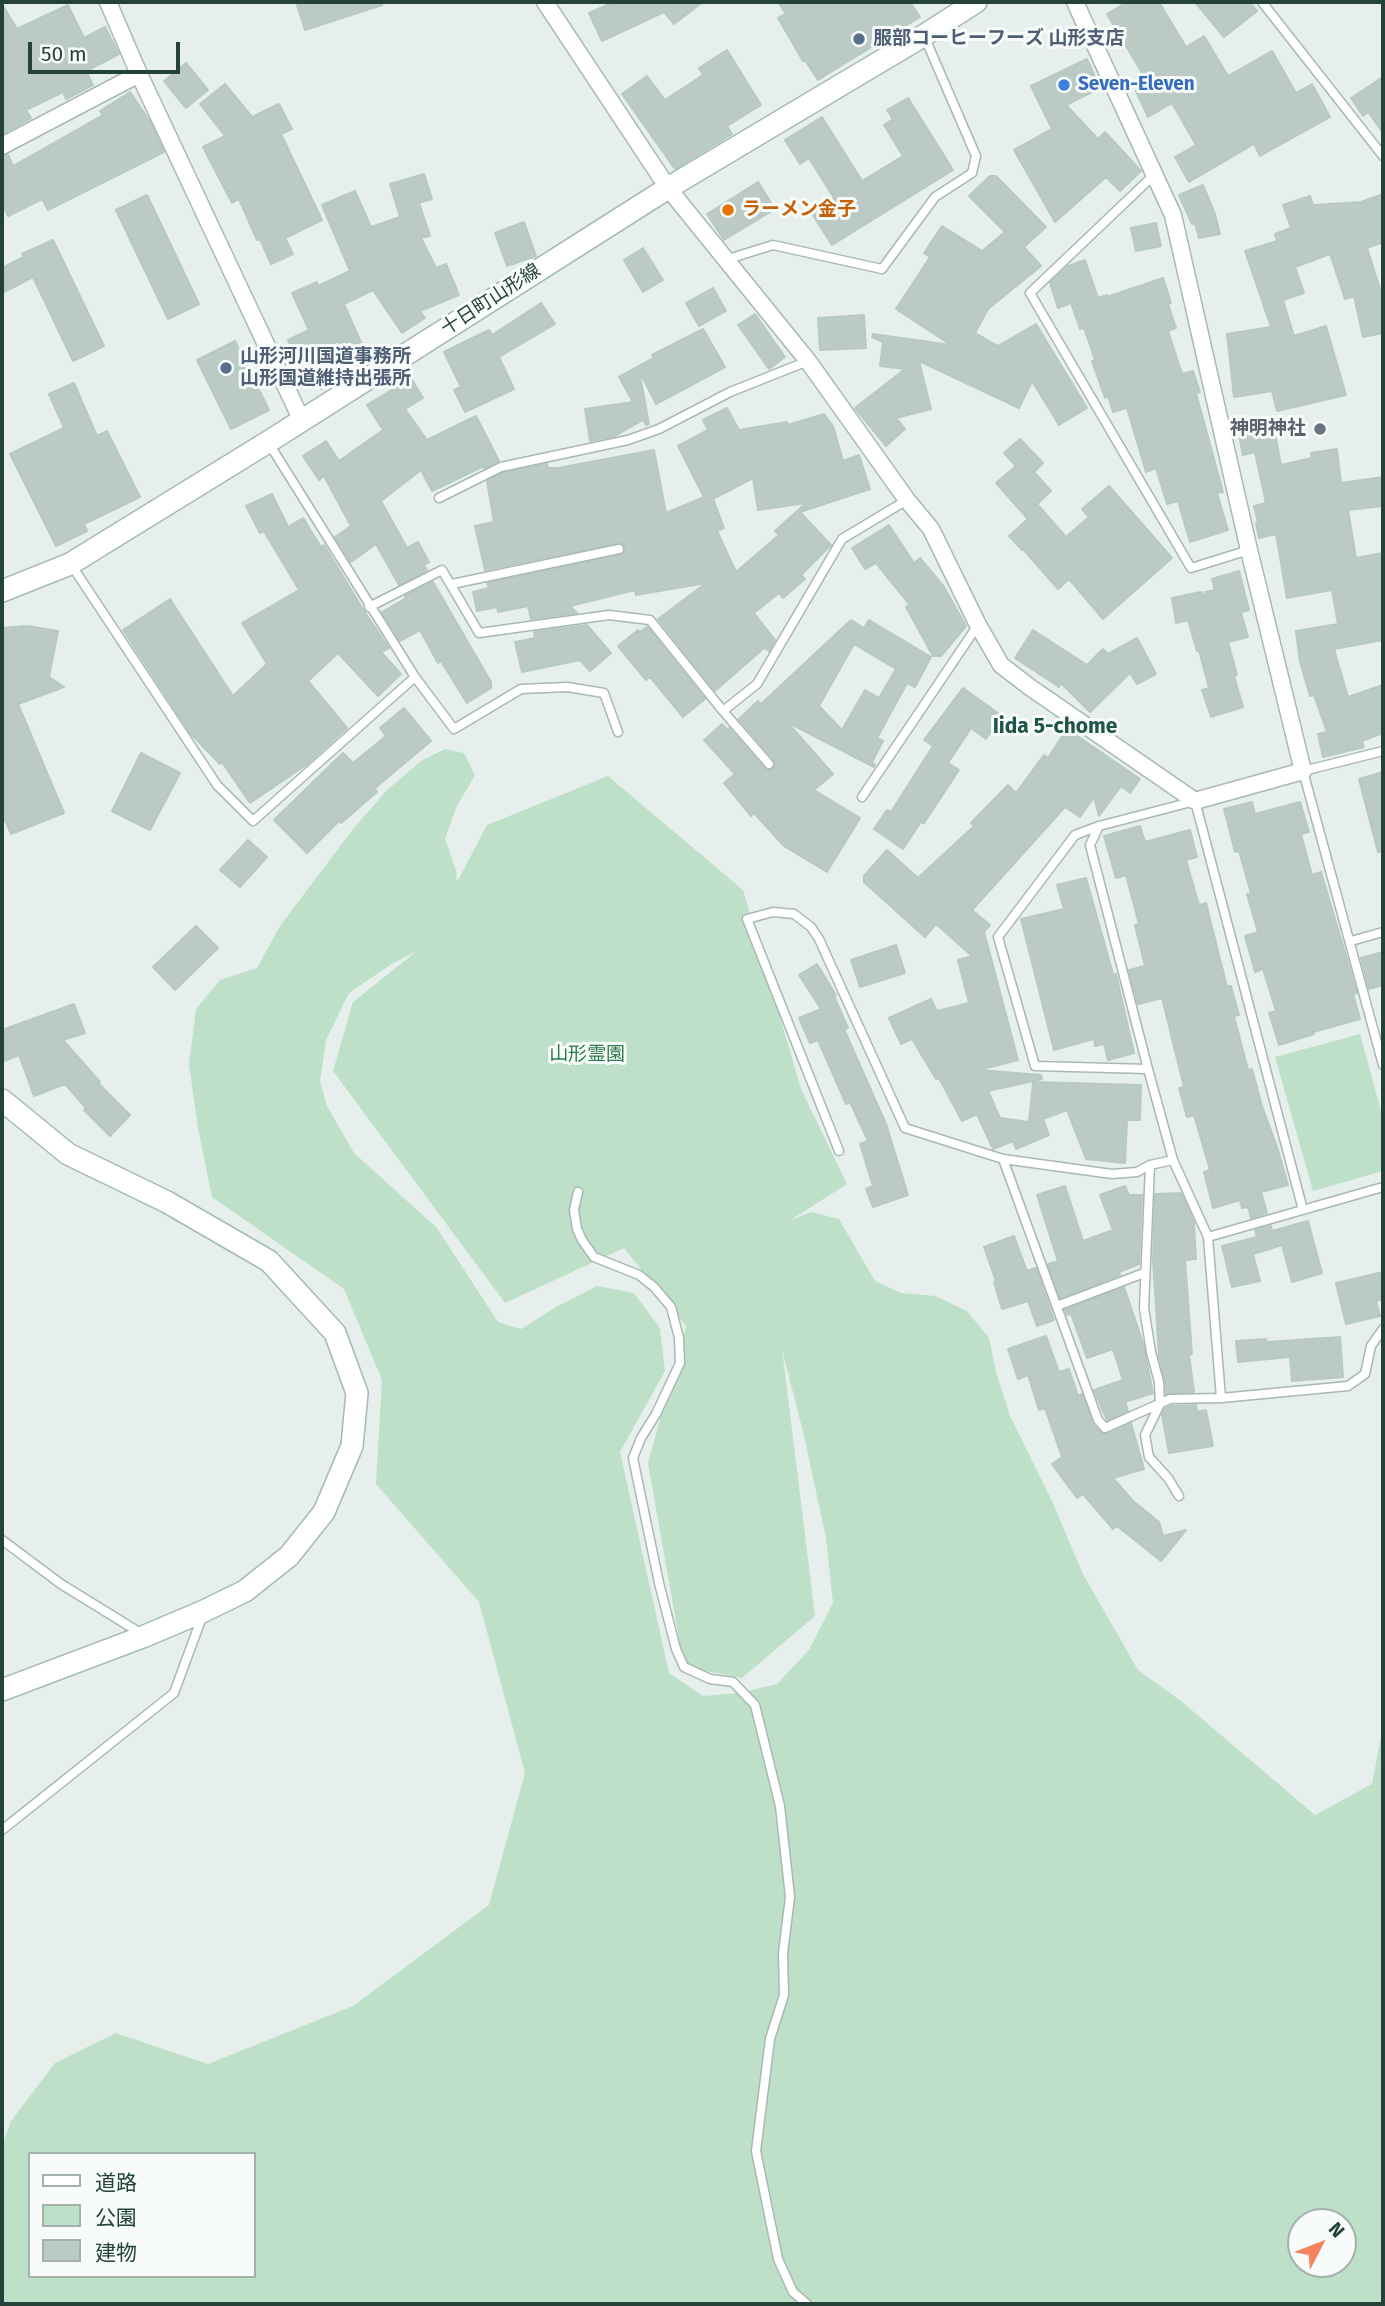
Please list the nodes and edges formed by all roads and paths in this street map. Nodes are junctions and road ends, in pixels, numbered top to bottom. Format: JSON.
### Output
{"nodes":[{"id":1,"x":108,"y":2,"type":"edge"},
{"id":2,"x":545,"y":2,"type":"edge"},
{"id":3,"x":976,"y":2,"type":"edge"},
{"id":4,"x":1075,"y":2,"type":"edge"},
{"id":5,"x":1262,"y":2,"type":"edge"},
{"id":6,"x":923,"y":36,"type":"junction"},
{"id":7,"x":139,"y":75,"type":"junction"},
{"id":8,"x":2,"y":146,"type":"edge"},
{"id":9,"x":1383,"y":156,"type":"edge"},
{"id":10,"x":1155,"y":174,"type":"junction"},
{"id":11,"x":668,"y":188,"type":"junction"},
{"id":12,"x":728,"y":259,"type":"junction"},
{"id":13,"x":808,"y":361,"type":"junction"},
{"id":14,"x":302,"y":421,"type":"junction"},
{"id":15,"x":268,"y":442,"type":"junction"},
{"id":16,"x":439,"y":498,"type":"dead end"},
{"id":17,"x":907,"y":500,"type":"junction"},
{"id":18,"x":620,"y":549,"type":"dead end"},
{"id":19,"x":1249,"y":550,"type":"junction"},
{"id":20,"x":70,"y":564,"type":"junction"},
{"id":21,"x":452,"y":584,"type":"junction"},
{"id":22,"x":2,"y":592,"type":"edge"},
{"id":23,"x":369,"y":607,"type":"junction"},
{"id":24,"x":978,"y":625,"type":"junction"},
{"id":25,"x":415,"y":677,"type":"junction"},
{"id":26,"x":723,"y":711,"type":"junction"},
{"id":27,"x":618,"y":732,"type":"dead end"},
{"id":28,"x":1383,"y":751,"type":"edge"},
{"id":29,"x":769,"y":764,"type":"dead end"},
{"id":30,"x":1303,"y":771,"type":"junction"},
{"id":31,"x":862,"y":797,"type":"dead end"},
{"id":32,"x":1195,"y":801,"type":"junction"},
{"id":33,"x":1098,"y":826,"type":"junction"},
{"id":34,"x":1383,"y":932,"type":"edge"},
{"id":35,"x":1351,"y":941,"type":"junction"},
{"id":36,"x":1383,"y":1065,"type":"edge"},
{"id":37,"x":1148,"y":1069,"type":"junction"},
{"id":38,"x":2,"y":1100,"type":"edge"},
{"id":39,"x":839,"y":1152,"type":"dead end"},
{"id":40,"x":1003,"y":1159,"type":"junction"},
{"id":41,"x":1173,"y":1160,"type":"junction"},
{"id":42,"x":1150,"y":1165,"type":"junction"},
{"id":43,"x":1383,"y":1187,"type":"edge"},
{"id":44,"x":578,"y":1192,"type":"dead end"},
{"id":45,"x":1303,"y":1210,"type":"junction"},
{"id":46,"x":1208,"y":1237,"type":"junction"},
{"id":47,"x":1144,"y":1273,"type":"junction"},
{"id":48,"x":1057,"y":1307,"type":"junction"},
{"id":49,"x":1383,"y":1329,"type":"edge"},
{"id":50,"x":1221,"y":1398,"type":"junction"},
{"id":51,"x":1160,"y":1404,"type":"junction"},
{"id":52,"x":1179,"y":1496,"type":"dead end"},
{"id":53,"x":2,"y":1540,"type":"edge"},
{"id":54,"x":204,"y":1611,"type":"junction"},
{"id":55,"x":145,"y":1636,"type":"junction"},
{"id":56,"x":2,"y":1690,"type":"edge"},
{"id":57,"x":2,"y":1830,"type":"edge"},
{"id":58,"x":807,"y":2304,"type":"edge"}],
"edges":[{"from":1,"to":7,"type":"street"},
{"from":2,"to":11,"type":"street"},
{"from":3,"to":6,"type":"main road","name":"十日町山形線"},
{"from":4,"to":10,"type":"street"},
{"from":5,"to":9,"type":"lane"},
{"from":6,"to":11,"type":"main road","name":"十日町山形線"},
{"from":6,"to":12,"type":"lane"},
{"from":7,"to":8,"type":"street"},
{"from":7,"to":14,"type":"street"},
{"from":10,"to":19,"type":"street"},
{"from":10,"to":19,"type":"lane"},
{"from":11,"to":12,"type":"street"},
{"from":11,"to":14,"type":"main road","name":"十日町山形線"},
{"from":12,"to":13,"type":"street"},
{"from":13,"to":16,"type":"lane"},
{"from":13,"to":17,"type":"street"},
{"from":14,"to":15,"type":"main road","name":"十日町山形線"},
{"from":15,"to":20,"type":"main road","name":"十日町山形線"},
{"from":15,"to":23,"type":"lane"},
{"from":17,"to":24,"type":"street"},
{"from":17,"to":26,"type":"lane"},
{"from":18,"to":21,"type":"lane"},
{"from":19,"to":30,"type":"street"},
{"from":20,"to":22,"type":"main road","name":"十日町山形線"},
{"from":20,"to":25,"type":"lane"},
{"from":21,"to":23,"type":"lane"},
{"from":21,"to":26,"type":"lane"},
{"from":23,"to":25,"type":"lane"},
{"from":24,"to":31,"type":"lane"},
{"from":24,"to":32,"type":"street"},
{"from":25,"to":27,"type":"lane"},
{"from":26,"to":29,"type":"lane"},
{"from":28,"to":30,"type":"lane"},
{"from":30,"to":32,"type":"street"},
{"from":30,"to":35,"type":"lane"},
{"from":32,"to":33,"type":"lane"},
{"from":32,"to":45,"type":"lane"},
{"from":33,"to":37,"type":"lane"},
{"from":33,"to":37,"type":"lane"},
{"from":34,"to":35,"type":"lane"},
{"from":35,"to":36,"type":"lane"},
{"from":37,"to":41,"type":"lane"},
{"from":38,"to":54,"type":"main road"},
{"from":39,"to":40,"type":"lane"},
{"from":40,"to":42,"type":"lane"},
{"from":40,"to":48,"type":"lane"},
{"from":41,"to":42,"type":"lane"},
{"from":41,"to":46,"type":"lane"},
{"from":42,"to":47,"type":"lane"},
{"from":43,"to":45,"type":"lane"},
{"from":44,"to":58,"type":"lane"},
{"from":45,"to":46,"type":"lane"},
{"from":46,"to":50,"type":"lane"},
{"from":47,"to":48,"type":"lane"},
{"from":47,"to":51,"type":"lane"},
{"from":48,"to":51,"type":"lane"},
{"from":49,"to":50,"type":"lane"},
{"from":50,"to":51,"type":"lane"},
{"from":51,"to":52,"type":"lane"},
{"from":53,"to":55,"type":"lane"},
{"from":54,"to":55,"type":"main road"},
{"from":54,"to":57,"type":"lane"},
{"from":55,"to":56,"type":"main road"}]}
